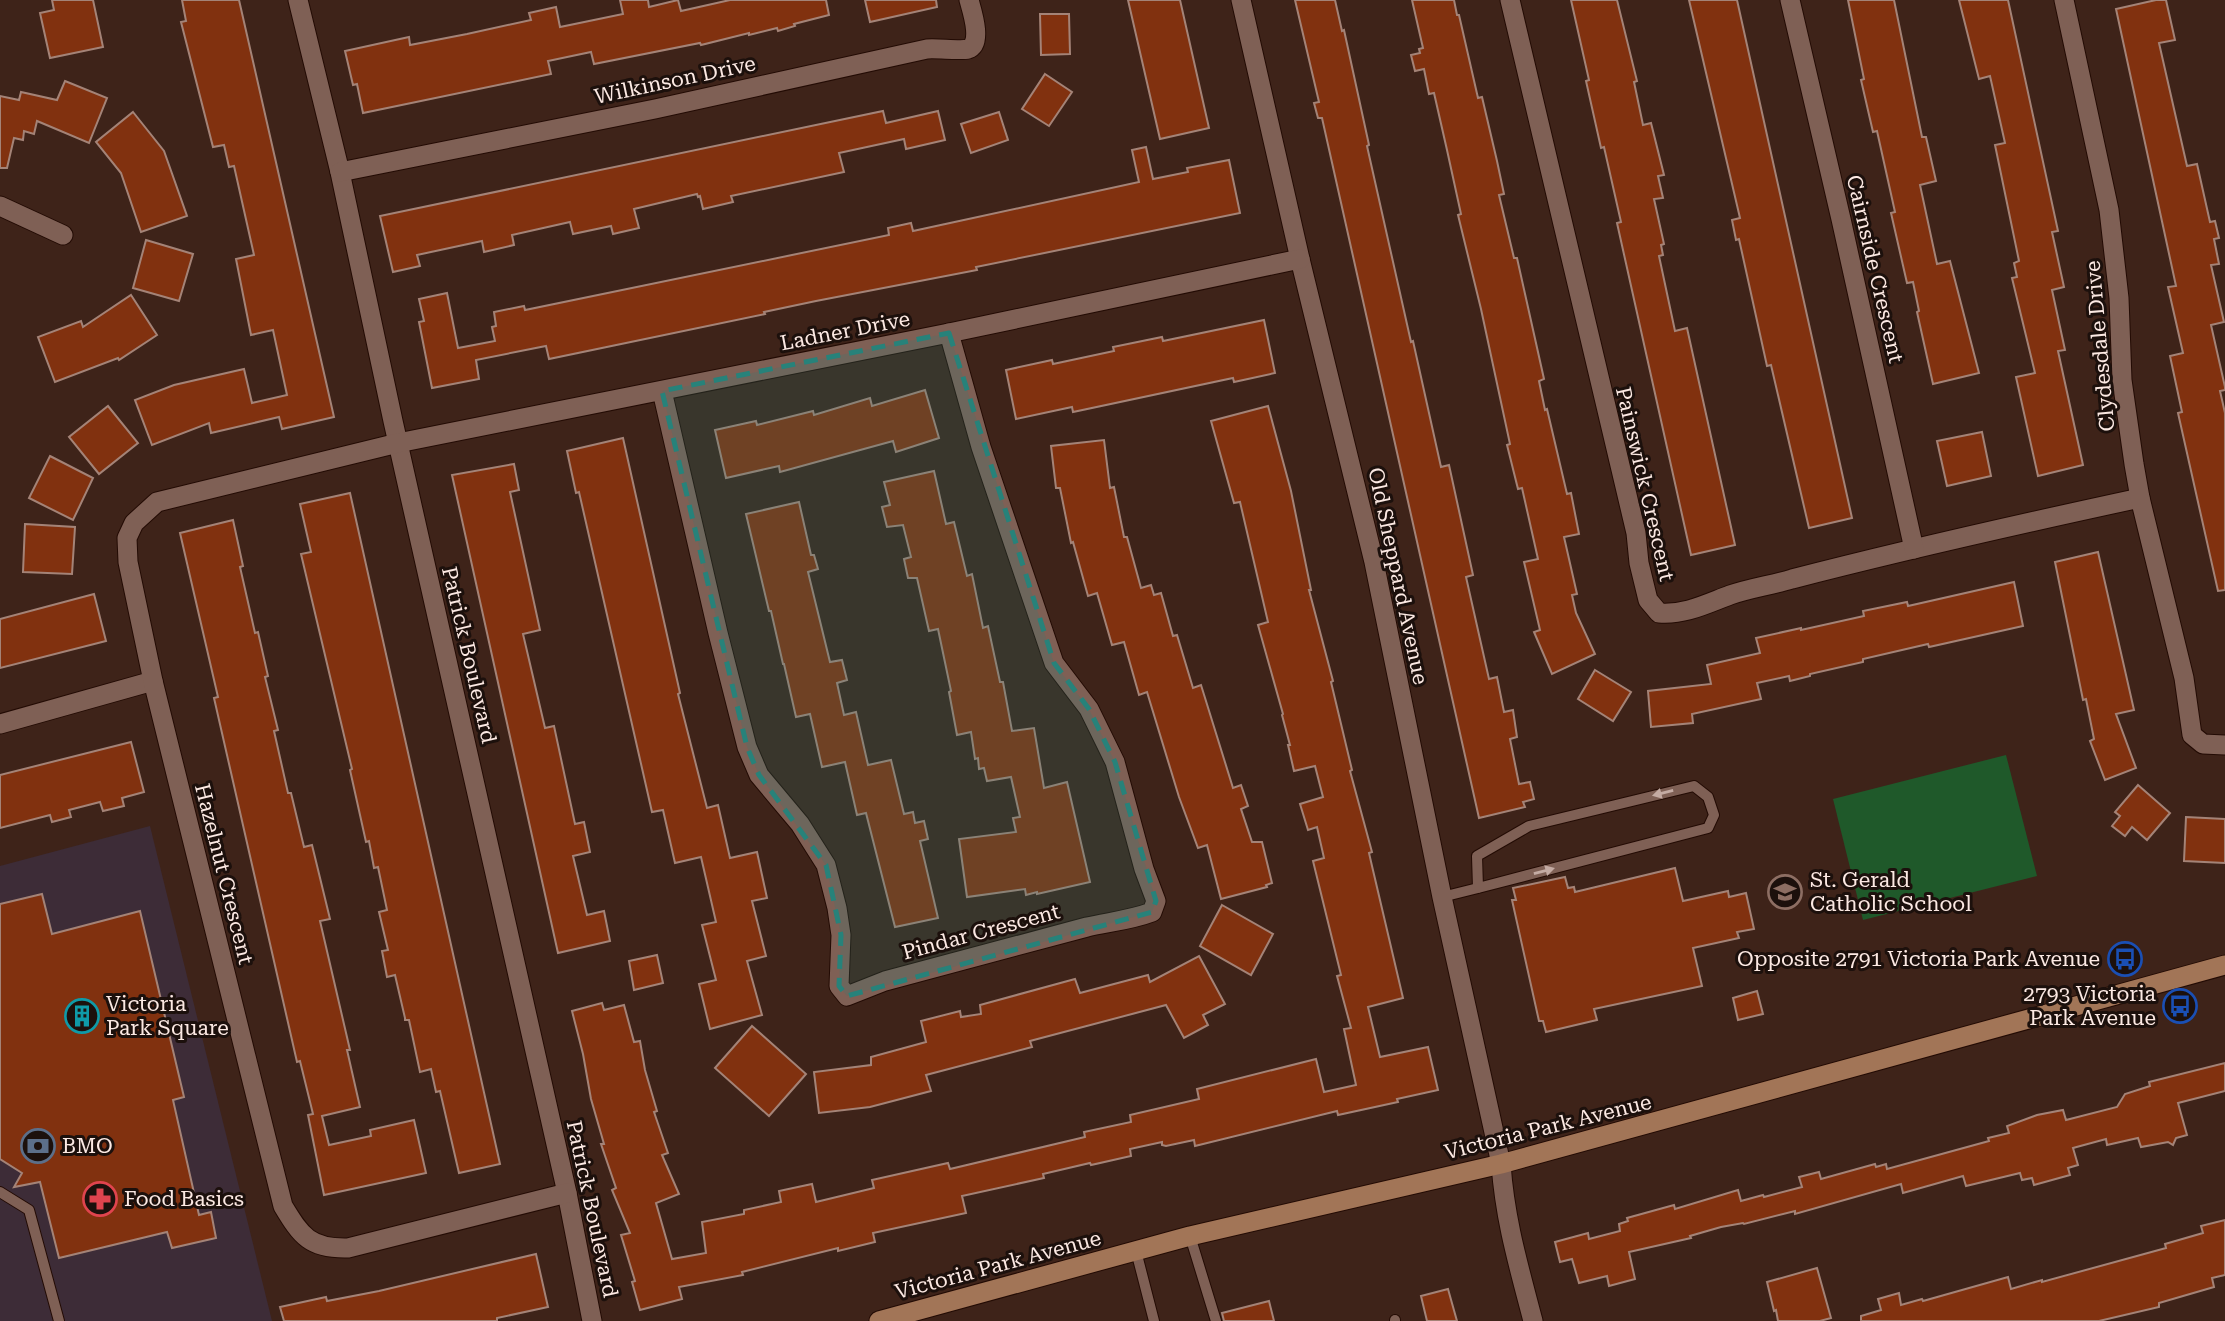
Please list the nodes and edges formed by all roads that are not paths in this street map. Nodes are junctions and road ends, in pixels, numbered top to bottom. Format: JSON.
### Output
{"nodes":[{"id":1,"x":299,"y":0,"type":"edge"},
{"id":2,"x":969,"y":0,"type":"edge"},
{"id":3,"x":1241,"y":0,"type":"edge"},
{"id":4,"x":1510,"y":0,"type":"edge"},
{"id":5,"x":1790,"y":0,"type":"edge"},
{"id":6,"x":2063,"y":0,"type":"edge"},
{"id":7,"x":340,"y":172,"type":"junction"},
{"id":8,"x":0,"y":206,"type":"edge"},
{"id":9,"x":63,"y":235,"type":"dead end"},
{"id":10,"x":1300,"y":259,"type":"junction"},
{"id":11,"x":949,"y":333,"type":"junction"},
{"id":12,"x":662,"y":391,"type":"junction"},
{"id":13,"x":398,"y":443,"type":"junction"},
{"id":14,"x":2140,"y":498,"type":"junction"},
{"id":15,"x":1914,"y":549,"type":"junction"},
{"id":16,"x":153,"y":681,"type":"junction"},
{"id":17,"x":0,"y":724,"type":"edge"},
{"id":18,"x":2225,"y":745,"type":"edge"},
{"id":19,"x":1478,"y":888,"type":"junction"},
{"id":20,"x":1442,"y":897,"type":"junction"},
{"id":21,"x":2225,"y":965,"type":"edge"},
{"id":22,"x":1501,"y":1164,"type":"junction"},
{"id":23,"x":0,"y":1192,"type":"edge"},
{"id":24,"x":567,"y":1193,"type":"junction"},
{"id":25,"x":1190,"y":1236,"type":"junction"},
{"id":26,"x":1136,"y":1251,"type":"junction"},
{"id":27,"x":59,"y":1321,"type":"edge"},
{"id":28,"x":592,"y":1321,"type":"edge"},
{"id":29,"x":879,"y":1321,"type":"edge"},
{"id":30,"x":1154,"y":1321,"type":"edge"},
{"id":31,"x":1216,"y":1321,"type":"edge"},
{"id":32,"x":1533,"y":1321,"type":"edge"}],
"edges":[{"from":1,"to":7,"type":"street","name":"Patrick Boulevard"},
{"from":2,"to":7,"type":"street","name":"Wilkinson Drive"},
{"from":3,"to":10,"type":"street","name":"Old Sheppard Avenue"},
{"from":4,"to":15,"type":"street","name":"Painswick Crescent"},
{"from":5,"to":15,"type":"street","name":"Cairnside Crescent"},
{"from":6,"to":14,"type":"street","name":"Clydesdale Drive"},
{"from":7,"to":13,"type":"street","name":"Patrick Boulevard"},
{"from":8,"to":9,"type":"street"},
{"from":10,"to":11,"type":"street","name":"Ladner Drive"},
{"from":10,"to":20,"type":"street","name":"Old Sheppard Avenue"},
{"from":11,"to":12,"type":"street","name":"Ladner Drive"},
{"from":11,"to":12,"type":"street","name":"Pindar Crescent"},
{"from":12,"to":13,"type":"street","name":"Ladner Drive"},
{"from":13,"to":16,"type":"street","name":"Hazelnut Crescent"},
{"from":13,"to":24,"type":"street","name":"Patrick Boulevard"},
{"from":14,"to":15,"type":"street","name":"Painswick Crescent"},
{"from":14,"to":18,"type":"street","name":"Clydesdale Drive"},
{"from":16,"to":17,"type":"street"},
{"from":16,"to":24,"type":"street","name":"Hazelnut Crescent"},
{"from":19,"to":19,"type":"lane","one_way":true},
{"from":19,"to":20,"type":"lane"},
{"from":20,"to":22,"type":"street","name":"Old Sheppard Avenue"},
{"from":21,"to":22,"type":"main road","name":"Victoria Park Avenue"},
{"from":22,"to":25,"type":"main road","name":"Victoria Park Avenue"},
{"from":22,"to":32,"type":"street","name":"Old Sheppard Avenue"},
{"from":23,"to":27,"type":"lane"},
{"from":24,"to":28,"type":"street","name":"Patrick Boulevard"},
{"from":25,"to":26,"type":"main road","name":"Victoria Park Avenue"},
{"from":25,"to":31,"type":"lane"},
{"from":26,"to":29,"type":"main road","name":"Victoria Park Avenue"},
{"from":26,"to":30,"type":"lane"}]}
